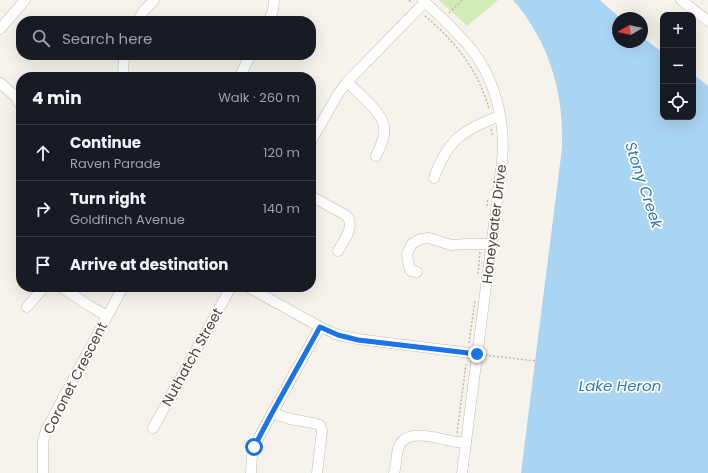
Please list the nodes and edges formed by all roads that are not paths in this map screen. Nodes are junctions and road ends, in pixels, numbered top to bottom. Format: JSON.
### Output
{"nodes":[{"id":1,"x":25,"y":0,"type":"edge"},
{"id":2,"x":154,"y":0,"type":"edge"},
{"id":3,"x":274,"y":0,"type":"edge"},
{"id":4,"x":682,"y":0,"type":"edge"},
{"id":5,"x":424,"y":1,"type":"edge"},
{"id":6,"x":140,"y":16,"type":"edge"},
{"id":7,"x":271,"y":16,"type":"edge"},
{"id":8,"x":708,"y":21,"type":"edge"},
{"id":9,"x":0,"y":29,"type":"edge"},
{"id":10,"x":124,"y":60,"type":"edge"},
{"id":11,"x":248,"y":60,"type":"edge"},
{"id":12,"x":123,"y":72,"type":"edge"},
{"id":13,"x":242,"y":72,"type":"edge"},
{"id":14,"x":347,"y":82,"type":"junction"},
{"id":15,"x":0,"y":83,"type":"edge"},
{"id":16,"x":16,"y":98,"type":"edge"},
{"id":17,"x":500,"y":116,"type":"junction"},
{"id":18,"x":316,"y":132,"type":"edge"},
{"id":19,"x":376,"y":156,"type":"dead end"},
{"id":20,"x":434,"y":178,"type":"dead end"},
{"id":21,"x":316,"y":199,"type":"edge"},
{"id":22,"x":491,"y":244,"type":"junction"},
{"id":23,"x":338,"y":251,"type":"dead end"},
{"id":24,"x":417,"y":272,"type":"dead end"},
{"id":25,"x":40,"y":292,"type":"edge"},
{"id":26,"x":68,"y":292,"type":"edge"},
{"id":27,"x":121,"y":292,"type":"edge"},
{"id":28,"x":228,"y":292,"type":"edge"},
{"id":29,"x":257,"y":292,"type":"edge"},
{"id":30,"x":27,"y":307,"type":"dead end"},
{"id":31,"x":107,"y":316,"type":"junction"},
{"id":32,"x":320,"y":327,"type":"junction"},
{"id":33,"x":477,"y":354,"type":"junction"},
{"id":34,"x":272,"y":413,"type":"junction"},
{"id":35,"x":153,"y":428,"type":"dead end"},
{"id":36,"x":466,"y":443,"type":"junction"},
{"id":37,"x":43,"y":473,"type":"edge"},
{"id":38,"x":251,"y":473,"type":"edge"},
{"id":39,"x":317,"y":473,"type":"edge"},
{"id":40,"x":394,"y":473,"type":"edge"},
{"id":41,"x":462,"y":473,"type":"edge"}],
"edges":[{"from":1,"to":9,"type":"street"},
{"from":2,"to":6,"type":"street"},
{"from":3,"to":7,"type":"street"},
{"from":4,"to":8,"type":"street"},
{"from":5,"to":14,"type":"street"},
{"from":5,"to":17,"type":"street","name":"Honeyeater Drive"},
{"from":10,"to":12,"type":"street"},
{"from":11,"to":13,"type":"street"},
{"from":14,"to":18,"type":"street"},
{"from":14,"to":19,"type":"street"},
{"from":15,"to":16,"type":"street"},
{"from":17,"to":20,"type":"street"},
{"from":17,"to":22,"type":"street","name":"Honeyeater Drive"},
{"from":21,"to":23,"type":"street"},
{"from":22,"to":24,"type":"street"},
{"from":22,"to":33,"type":"street","name":"Honeyeater Drive"},
{"from":25,"to":30,"type":"street"},
{"from":26,"to":31,"type":"street"},
{"from":27,"to":31,"type":"street","name":"Coronet Crescent"},
{"from":28,"to":35,"type":"street","name":"Nuthatch Street"},
{"from":29,"to":32,"type":"street"},
{"from":31,"to":37,"type":"street","name":"Coronet Crescent"},
{"from":32,"to":33,"type":"street"},
{"from":32,"to":34,"type":"street"},
{"from":33,"to":36,"type":"street","name":"Honeyeater Drive"},
{"from":34,"to":38,"type":"street"},
{"from":34,"to":39,"type":"street"},
{"from":36,"to":40,"type":"street"},
{"from":36,"to":41,"type":"street","name":"Honeyeater Drive"}]}
